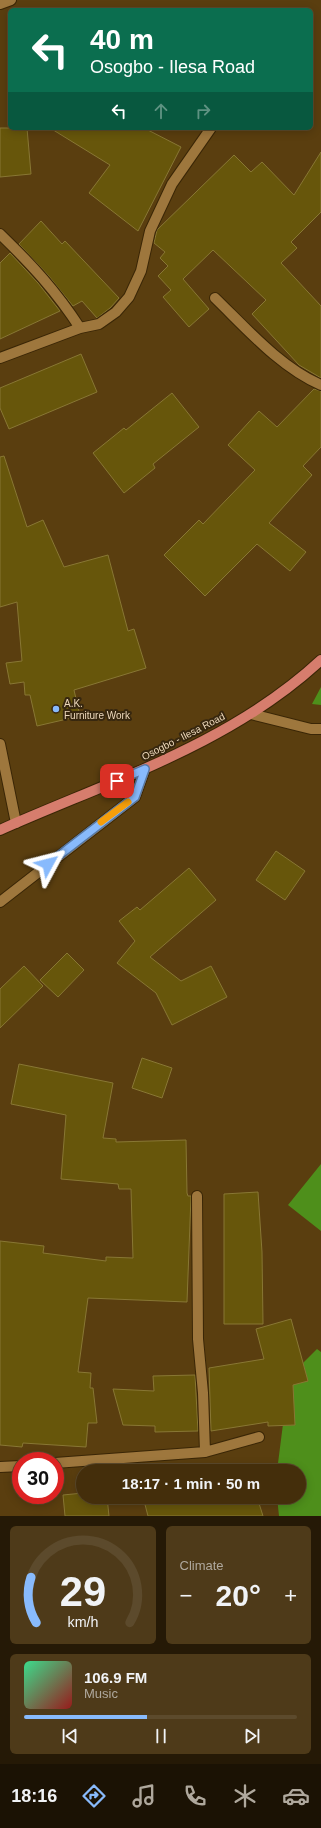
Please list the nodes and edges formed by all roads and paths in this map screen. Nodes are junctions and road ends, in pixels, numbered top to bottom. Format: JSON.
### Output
{"nodes":[{"id":1,"x":11,"y":0,"type":"edge"},
{"id":2,"x":0,"y":4,"type":"edge"},
{"id":3,"x":210,"y":130,"type":"edge"},
{"id":4,"x":0,"y":234,"type":"edge"},
{"id":5,"x":215,"y":298,"type":"dead end"},
{"id":6,"x":80,"y":328,"type":"junction"},
{"id":7,"x":0,"y":358,"type":"edge"},
{"id":8,"x":321,"y":384,"type":"edge"},
{"id":9,"x":321,"y":660,"type":"edge"},
{"id":10,"x":251,"y":714,"type":"junction"},
{"id":11,"x":321,"y":729,"type":"edge"},
{"id":12,"x":0,"y":744,"type":"edge"},
{"id":13,"x":145,"y":769,"type":"junction"},
{"id":14,"x":16,"y":823,"type":"junction"},
{"id":15,"x":0,"y":830,"type":"edge"},
{"id":16,"x":0,"y":902,"type":"edge"},
{"id":17,"x":197,"y":1196,"type":"dead end"},
{"id":18,"x":259,"y":1437,"type":"dead end"},
{"id":19,"x":205,"y":1452,"type":"junction"},
{"id":20,"x":64,"y":1462,"type":"edge"},
{"id":21,"x":12,"y":1466,"type":"edge"},
{"id":22,"x":0,"y":1467,"type":"edge"}],
"edges":[{"from":1,"to":2,"type":"street"},
{"from":3,"to":6,"type":"street"},
{"from":4,"to":6,"type":"street"},
{"from":5,"to":8,"type":"street"},
{"from":6,"to":7,"type":"street"},
{"from":9,"to":10,"type":"main road","name":"Osogbo - Ilesa Road"},
{"from":10,"to":11,"type":"street"},
{"from":10,"to":13,"type":"main road","name":"Osogbo - Ilesa Road"},
{"from":12,"to":14,"type":"street"},
{"from":13,"to":14,"type":"main road","name":"Osogbo - Ilesa Road"},
{"from":13,"to":16,"type":"street"},
{"from":14,"to":15,"type":"main road","name":"Osogbo - Ilesa Road"},
{"from":17,"to":19,"type":"street"},
{"from":18,"to":19,"type":"street"},
{"from":19,"to":20,"type":"street"},
{"from":21,"to":22,"type":"street"}]}
